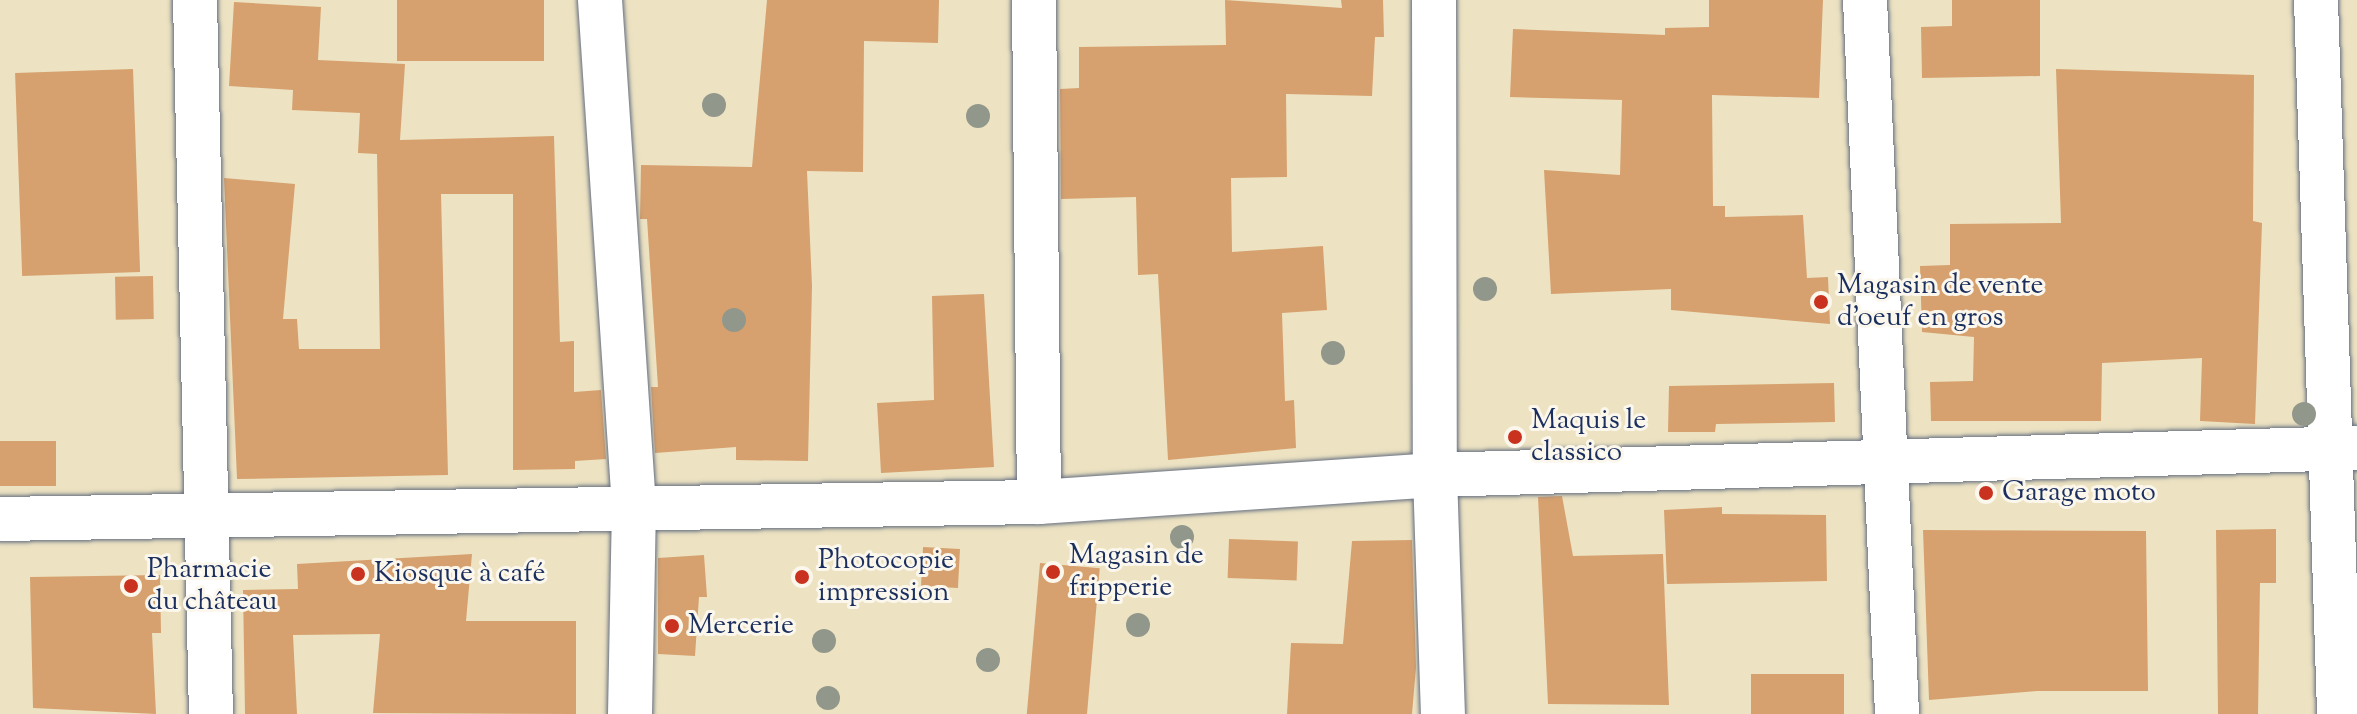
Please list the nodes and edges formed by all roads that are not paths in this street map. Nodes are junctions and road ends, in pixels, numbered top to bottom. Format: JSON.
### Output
{"nodes":[{"id":1,"x":195,"y":0,"type":"edge"},
{"id":2,"x":600,"y":0,"type":"edge"},
{"id":3,"x":1034,"y":0,"type":"edge"},
{"id":4,"x":1434,"y":0,"type":"edge"},
{"id":5,"x":1865,"y":0,"type":"edge"},
{"id":6,"x":2316,"y":0,"type":"edge"},
{"id":7,"x":2344,"y":448,"type":"edge"},
{"id":8,"x":1888,"y":462,"type":"junction"},
{"id":9,"x":1435,"y":475,"type":"junction"},
{"id":10,"x":1039,"y":502,"type":"junction"},
{"id":11,"x":634,"y":506,"type":"junction"},
{"id":12,"x":207,"y":513,"type":"junction"},
{"id":13,"x":0,"y":519,"type":"edge"},
{"id":14,"x":211,"y":714,"type":"edge"},
{"id":15,"x":630,"y":714,"type":"edge"},
{"id":16,"x":1443,"y":714,"type":"edge"},
{"id":17,"x":1897,"y":714,"type":"edge"},
{"id":18,"x":2339,"y":714,"type":"edge"}],
"edges":[{"from":1,"to":12,"type":"street"},
{"from":2,"to":11,"type":"street"},
{"from":3,"to":10,"type":"street"},
{"from":4,"to":9,"type":"street"},
{"from":5,"to":8,"type":"street"},
{"from":6,"to":7,"type":"street"},
{"from":7,"to":8,"type":"street"},
{"from":7,"to":18,"type":"street"},
{"from":8,"to":9,"type":"street"},
{"from":8,"to":17,"type":"street"},
{"from":9,"to":10,"type":"street"},
{"from":9,"to":16,"type":"street"},
{"from":10,"to":11,"type":"street"},
{"from":11,"to":12,"type":"street"},
{"from":11,"to":15,"type":"street"},
{"from":12,"to":13,"type":"street"},
{"from":12,"to":14,"type":"street"}]}
